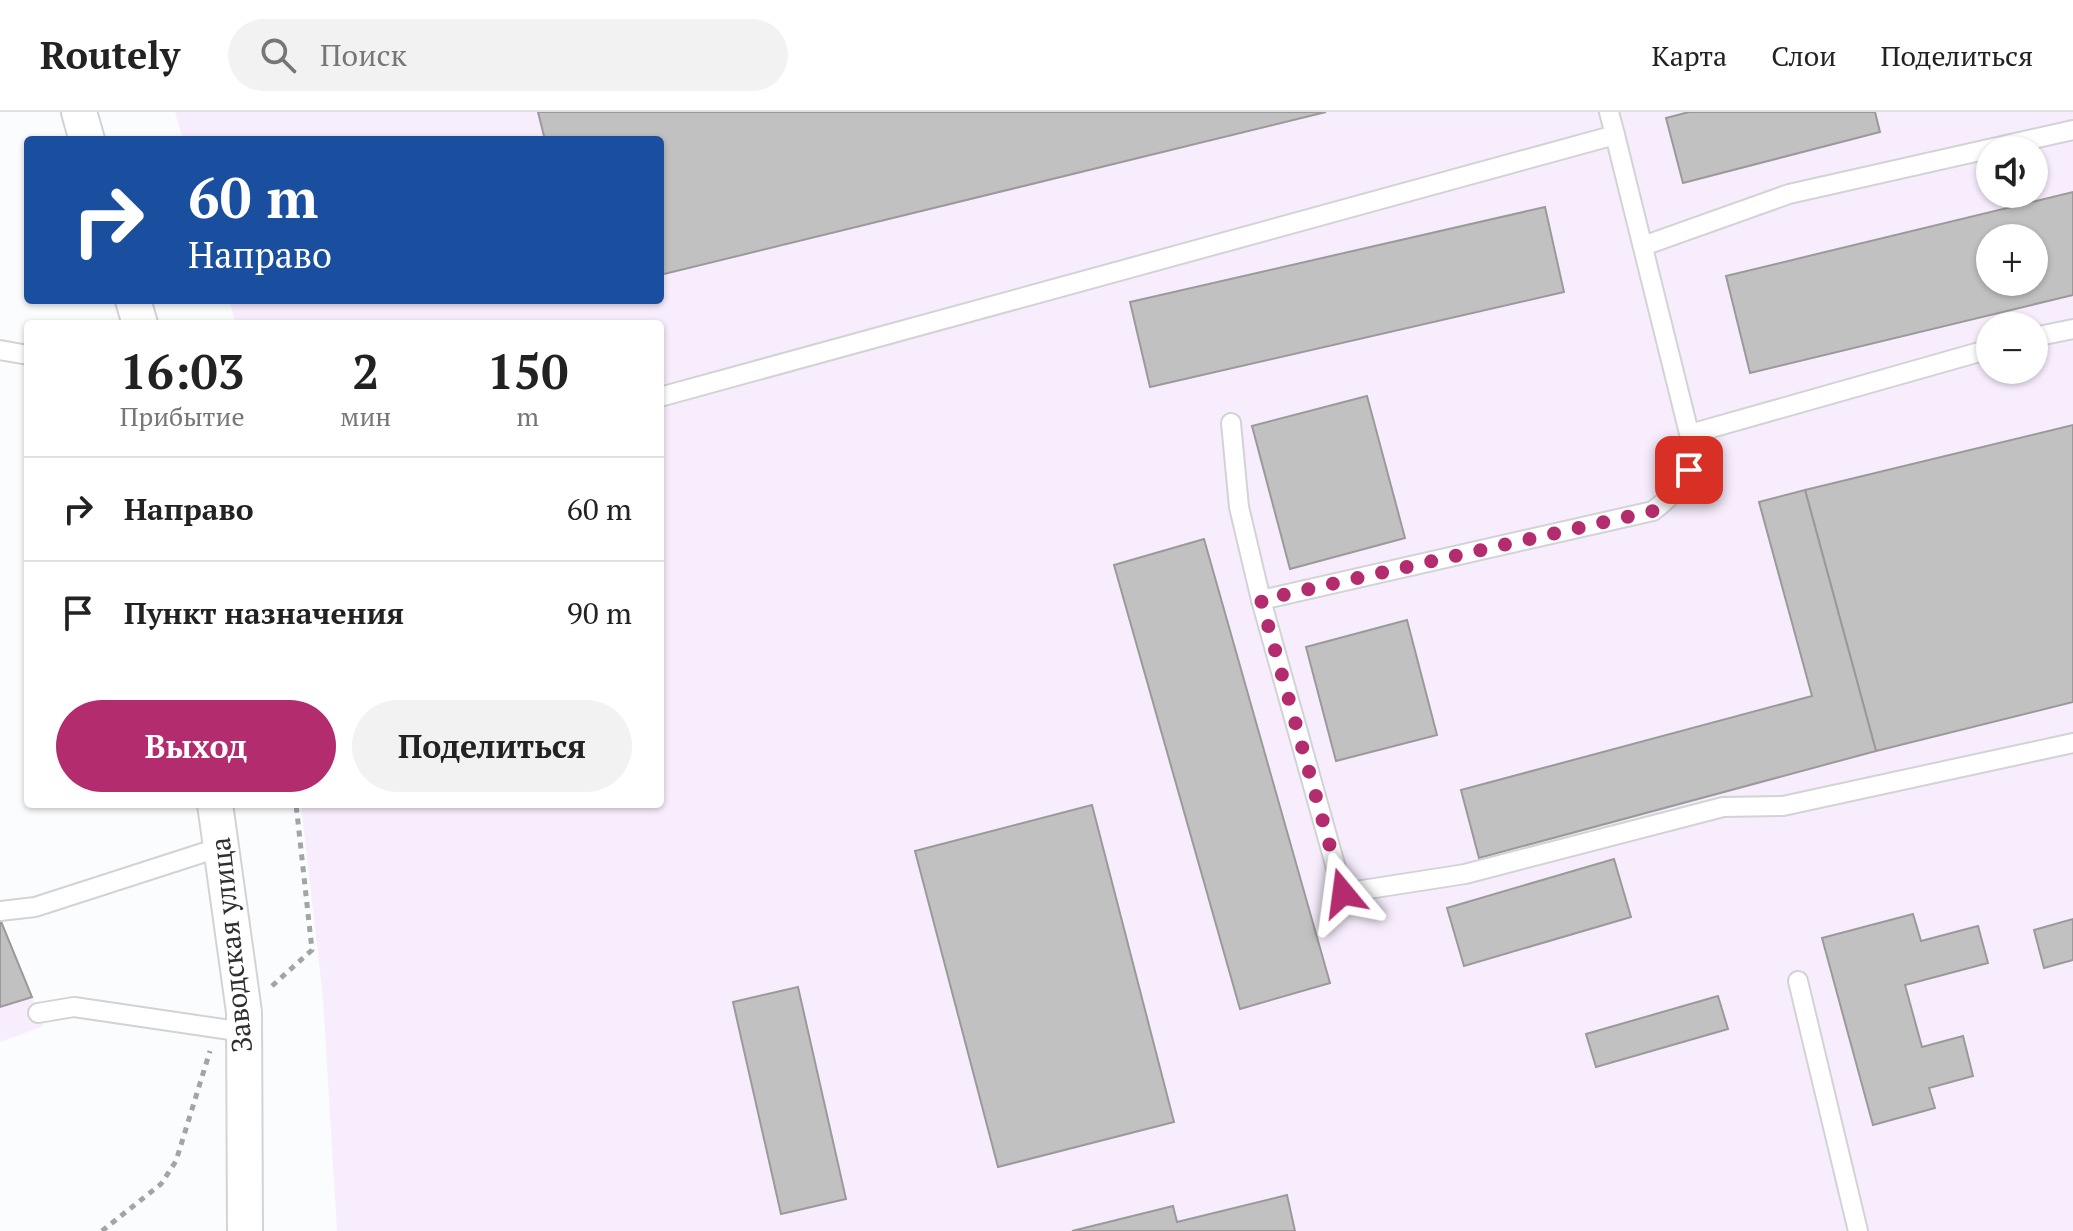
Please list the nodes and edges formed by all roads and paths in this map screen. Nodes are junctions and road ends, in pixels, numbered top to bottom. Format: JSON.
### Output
{"nodes":[{"id":1,"x":79,"y":112,"type":"edge"},
{"id":2,"x":1609,"y":112,"type":"edge"},
{"id":3,"x":2073,"y":130,"type":"edge"},
{"id":4,"x":1615,"y":135,"type":"junction"},
{"id":5,"x":86,"y":136,"type":"edge"},
{"id":6,"x":1643,"y":246,"type":"junction"},
{"id":7,"x":2073,"y":329,"type":"edge"},
{"id":8,"x":2048,"y":334,"type":"edge"},
{"id":9,"x":0,"y":350,"type":"edge"},
{"id":10,"x":1976,"y":353,"type":"edge"},
{"id":11,"x":24,"y":354,"type":"edge"},
{"id":12,"x":664,"y":396,"type":"edge"},
{"id":13,"x":1231,"y":423,"type":"dead end"},
{"id":14,"x":1690,"y":434,"type":"junction"},
{"id":15,"x":1261,"y":600,"type":"junction"},
{"id":16,"x":2073,"y":743,"type":"edge"},
{"id":17,"x":216,"y":808,"type":"edge"},
{"id":18,"x":221,"y":847,"type":"junction"},
{"id":19,"x":0,"y":911,"type":"edge"},
{"id":20,"x":1798,"y":981,"type":"dead end"},
{"id":21,"x":38,"y":1013,"type":"dead end"},
{"id":22,"x":244,"y":1032,"type":"junction"},
{"id":23,"x":245,"y":1231,"type":"edge"},
{"id":24,"x":1858,"y":1231,"type":"edge"}],
"edges":[{"from":1,"to":5,"type":"street"},
{"from":2,"to":4,"type":"lane"},
{"from":3,"to":6,"type":"lane"},
{"from":4,"to":6,"type":"lane"},
{"from":4,"to":12,"type":"lane"},
{"from":6,"to":14,"type":"lane"},
{"from":7,"to":8,"type":"lane"},
{"from":9,"to":11,"type":"lane"},
{"from":10,"to":14,"type":"lane"},
{"from":13,"to":15,"type":"lane"},
{"from":14,"to":15,"type":"lane"},
{"from":15,"to":16,"type":"lane"},
{"from":17,"to":18,"type":"street","name":"Заводская улица"},
{"from":18,"to":19,"type":"lane"},
{"from":18,"to":22,"type":"street","name":"Заводская улица"},
{"from":20,"to":24,"type":"lane"},
{"from":21,"to":22,"type":"lane"},
{"from":22,"to":23,"type":"street","name":"Заводская улица"}]}
